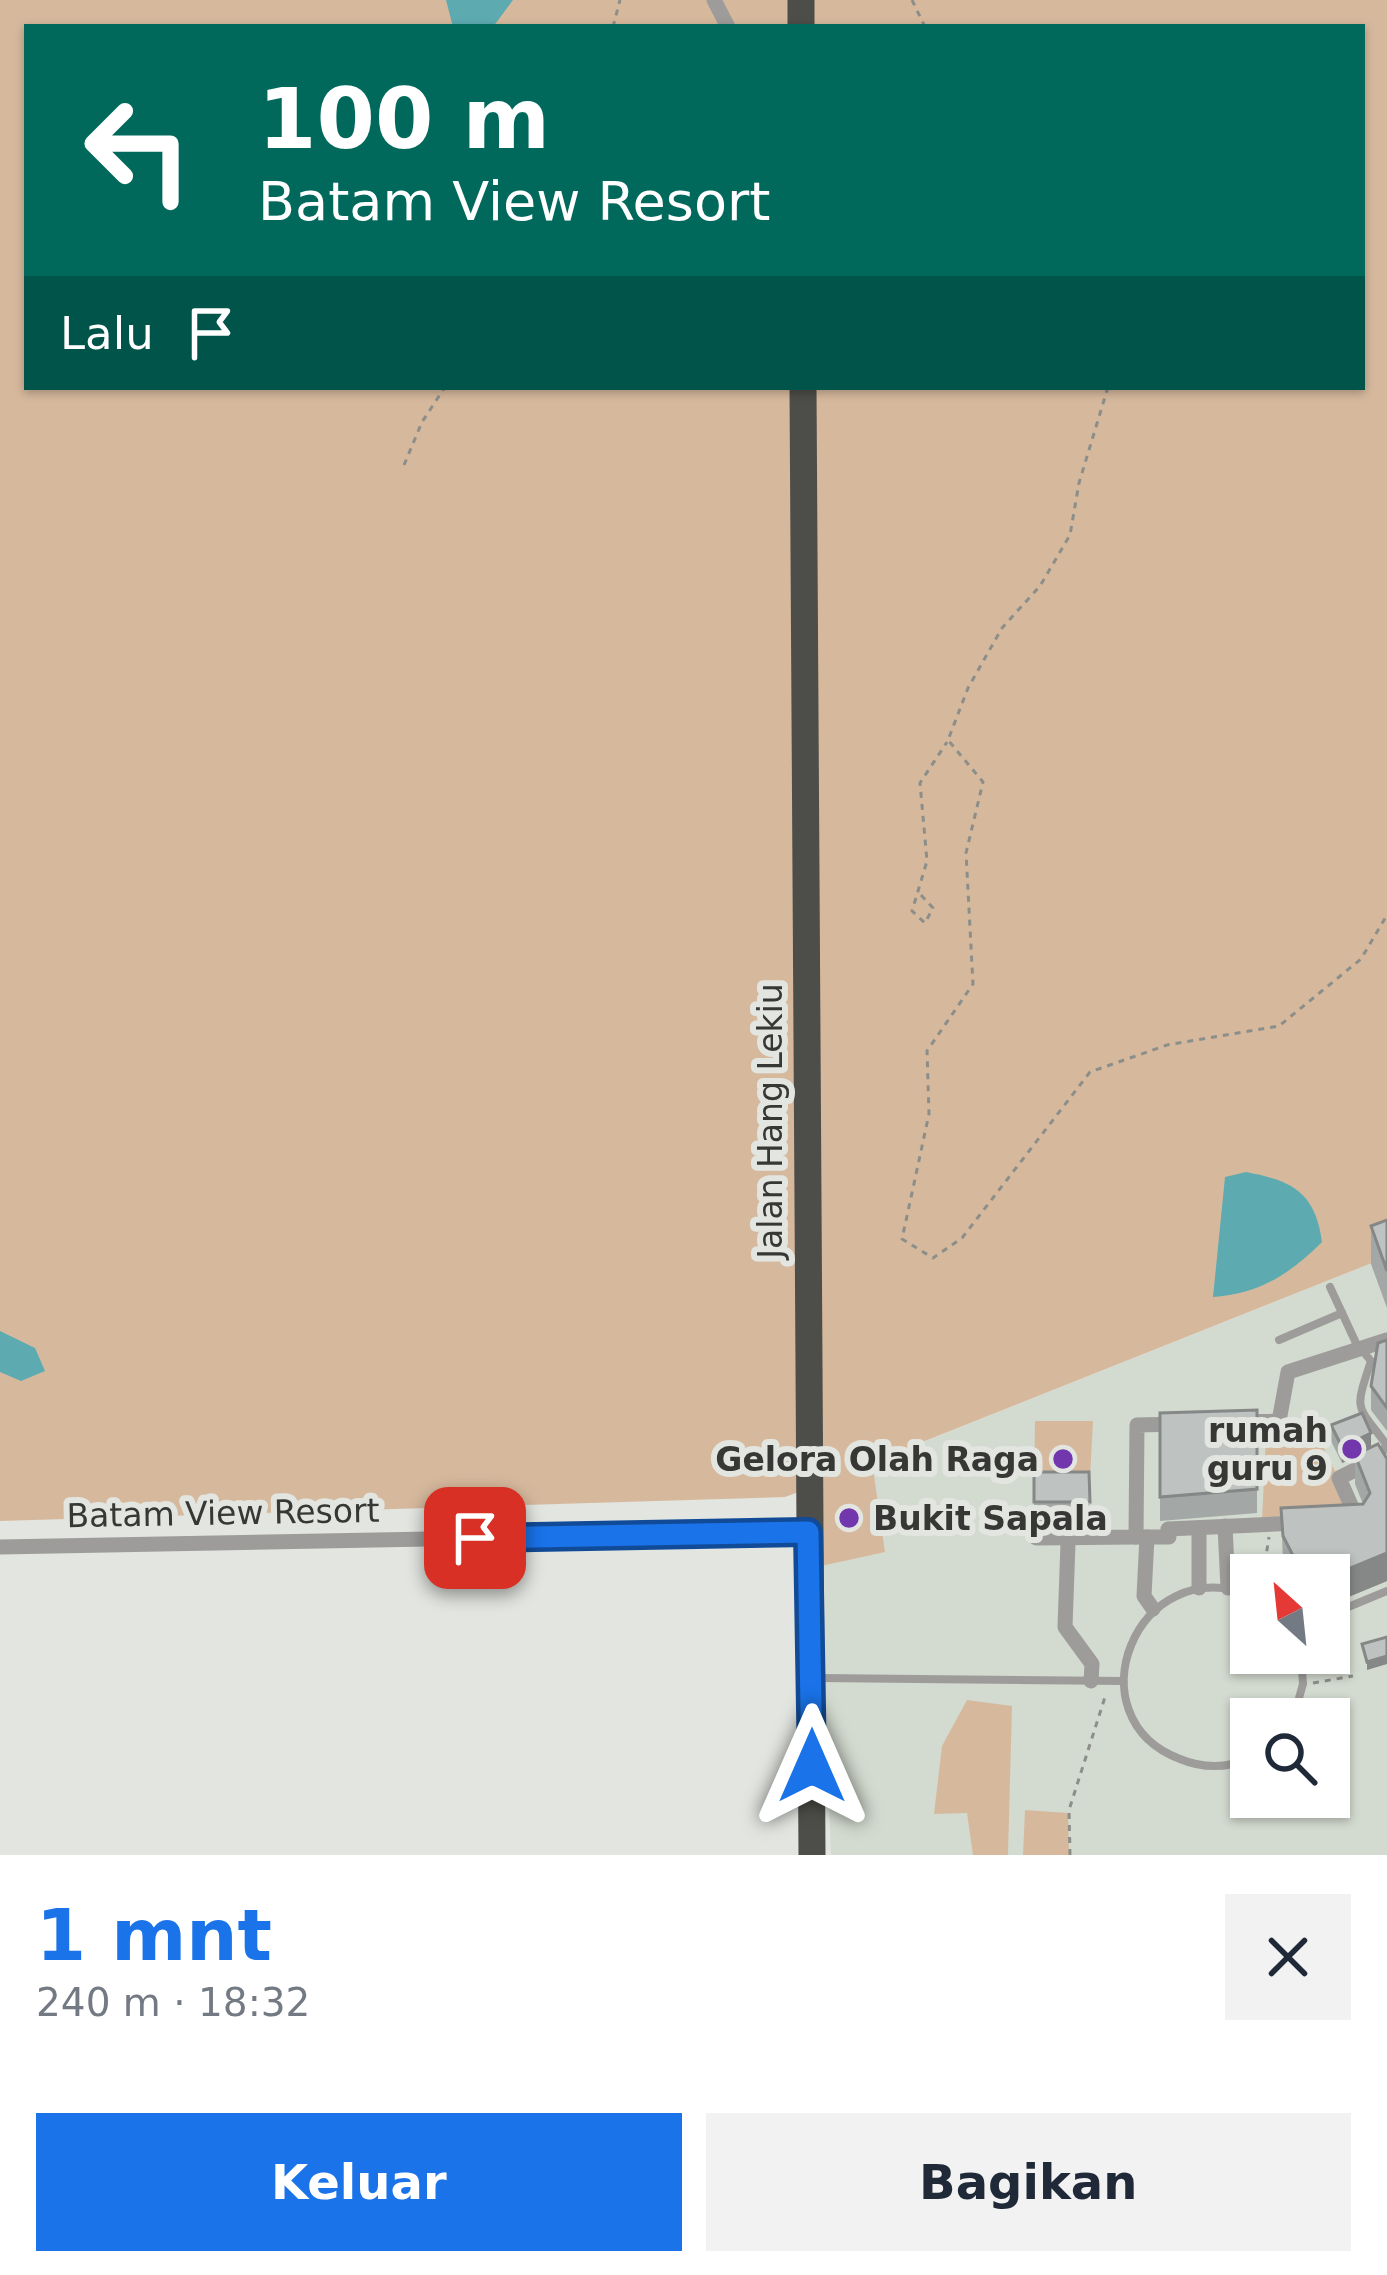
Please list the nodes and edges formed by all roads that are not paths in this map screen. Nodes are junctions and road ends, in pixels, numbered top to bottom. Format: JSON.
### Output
{"nodes":[{"id":1,"x":803,"y":390,"type":"edge"},
{"id":2,"x":1330,"y":1287,"type":"dead end"},
{"id":3,"x":1342,"y":1313,"type":"junction"},
{"id":4,"x":1280,"y":1340,"type":"dead end"},
{"id":5,"x":1387,"y":1340,"type":"edge"},
{"id":6,"x":1367,"y":1354,"type":"junction"},
{"id":7,"x":1387,"y":1355,"type":"edge"},
{"id":8,"x":1232,"y":1422,"type":"edge"},
{"id":9,"x":1208,"y":1423,"type":"edge"},
{"id":10,"x":1385,"y":1461,"type":"edge"},
{"id":11,"x":1316,"y":1522,"type":"edge"},
{"id":12,"x":1337,"y":1522,"type":"edge"},
{"id":13,"x":1226,"y":1526,"type":"junction"},
{"id":14,"x":1199,"y":1528,"type":"junction"},
{"id":15,"x":808,"y":1532,"type":"junction"},
{"id":16,"x":1142,"y":1537,"type":"junction"},
{"id":17,"x":1036,"y":1538,"type":"dead end"},
{"id":18,"x":1067,"y":1543,"type":"dead end"},
{"id":19,"x":0,"y":1547,"type":"edge"},
{"id":20,"x":1199,"y":1588,"type":"junction"},
{"id":21,"x":1228,"y":1588,"type":"joint"},
{"id":22,"x":1387,"y":1591,"type":"edge"},
{"id":23,"x":1350,"y":1607,"type":"edge"},
{"id":24,"x":1154,"y":1610,"type":"junction"},
{"id":25,"x":812,"y":1678,"type":"junction"},
{"id":26,"x":1091,"y":1681,"type":"junction"},
{"id":27,"x":1123,"y":1681,"type":"junction"},
{"id":28,"x":1230,"y":1763,"type":"edge"},
{"id":29,"x":812,"y":1855,"type":"edge"}],
"edges":[{"from":1,"to":15,"type":"highway","name":"Jalan Hang Lekiu"},
{"from":2,"to":3,"type":"lane"},
{"from":3,"to":4,"type":"lane"},
{"from":3,"to":6,"type":"lane"},
{"from":5,"to":6,"type":"street"},
{"from":6,"to":7,"type":"lane"},
{"from":6,"to":8,"type":"street"},
{"from":6,"to":10,"type":"lane"},
{"from":9,"to":16,"type":"street"},
{"from":10,"to":12,"type":"street"},
{"from":11,"to":13,"type":"street"},
{"from":13,"to":14,"type":"street"},
{"from":13,"to":21,"type":"street"},
{"from":14,"to":16,"type":"street"},
{"from":14,"to":20,"type":"street"},
{"from":15,"to":19,"type":"street","name":"Batam View Resort"},
{"from":15,"to":25,"type":"highway","name":"Jalan Hang Lekiu"},
{"from":16,"to":17,"type":"street"},
{"from":16,"to":24,"type":"street"},
{"from":18,"to":26,"type":"street"},
{"from":20,"to":21,"type":"lane"},
{"from":20,"to":24,"type":"lane"},
{"from":22,"to":23,"type":"lane"},
{"from":24,"to":27,"type":"lane"},
{"from":25,"to":26,"type":"lane"},
{"from":25,"to":29,"type":"highway","name":"Jalan Hang Lekiu"},
{"from":26,"to":27,"type":"lane"},
{"from":27,"to":28,"type":"lane"}]}
